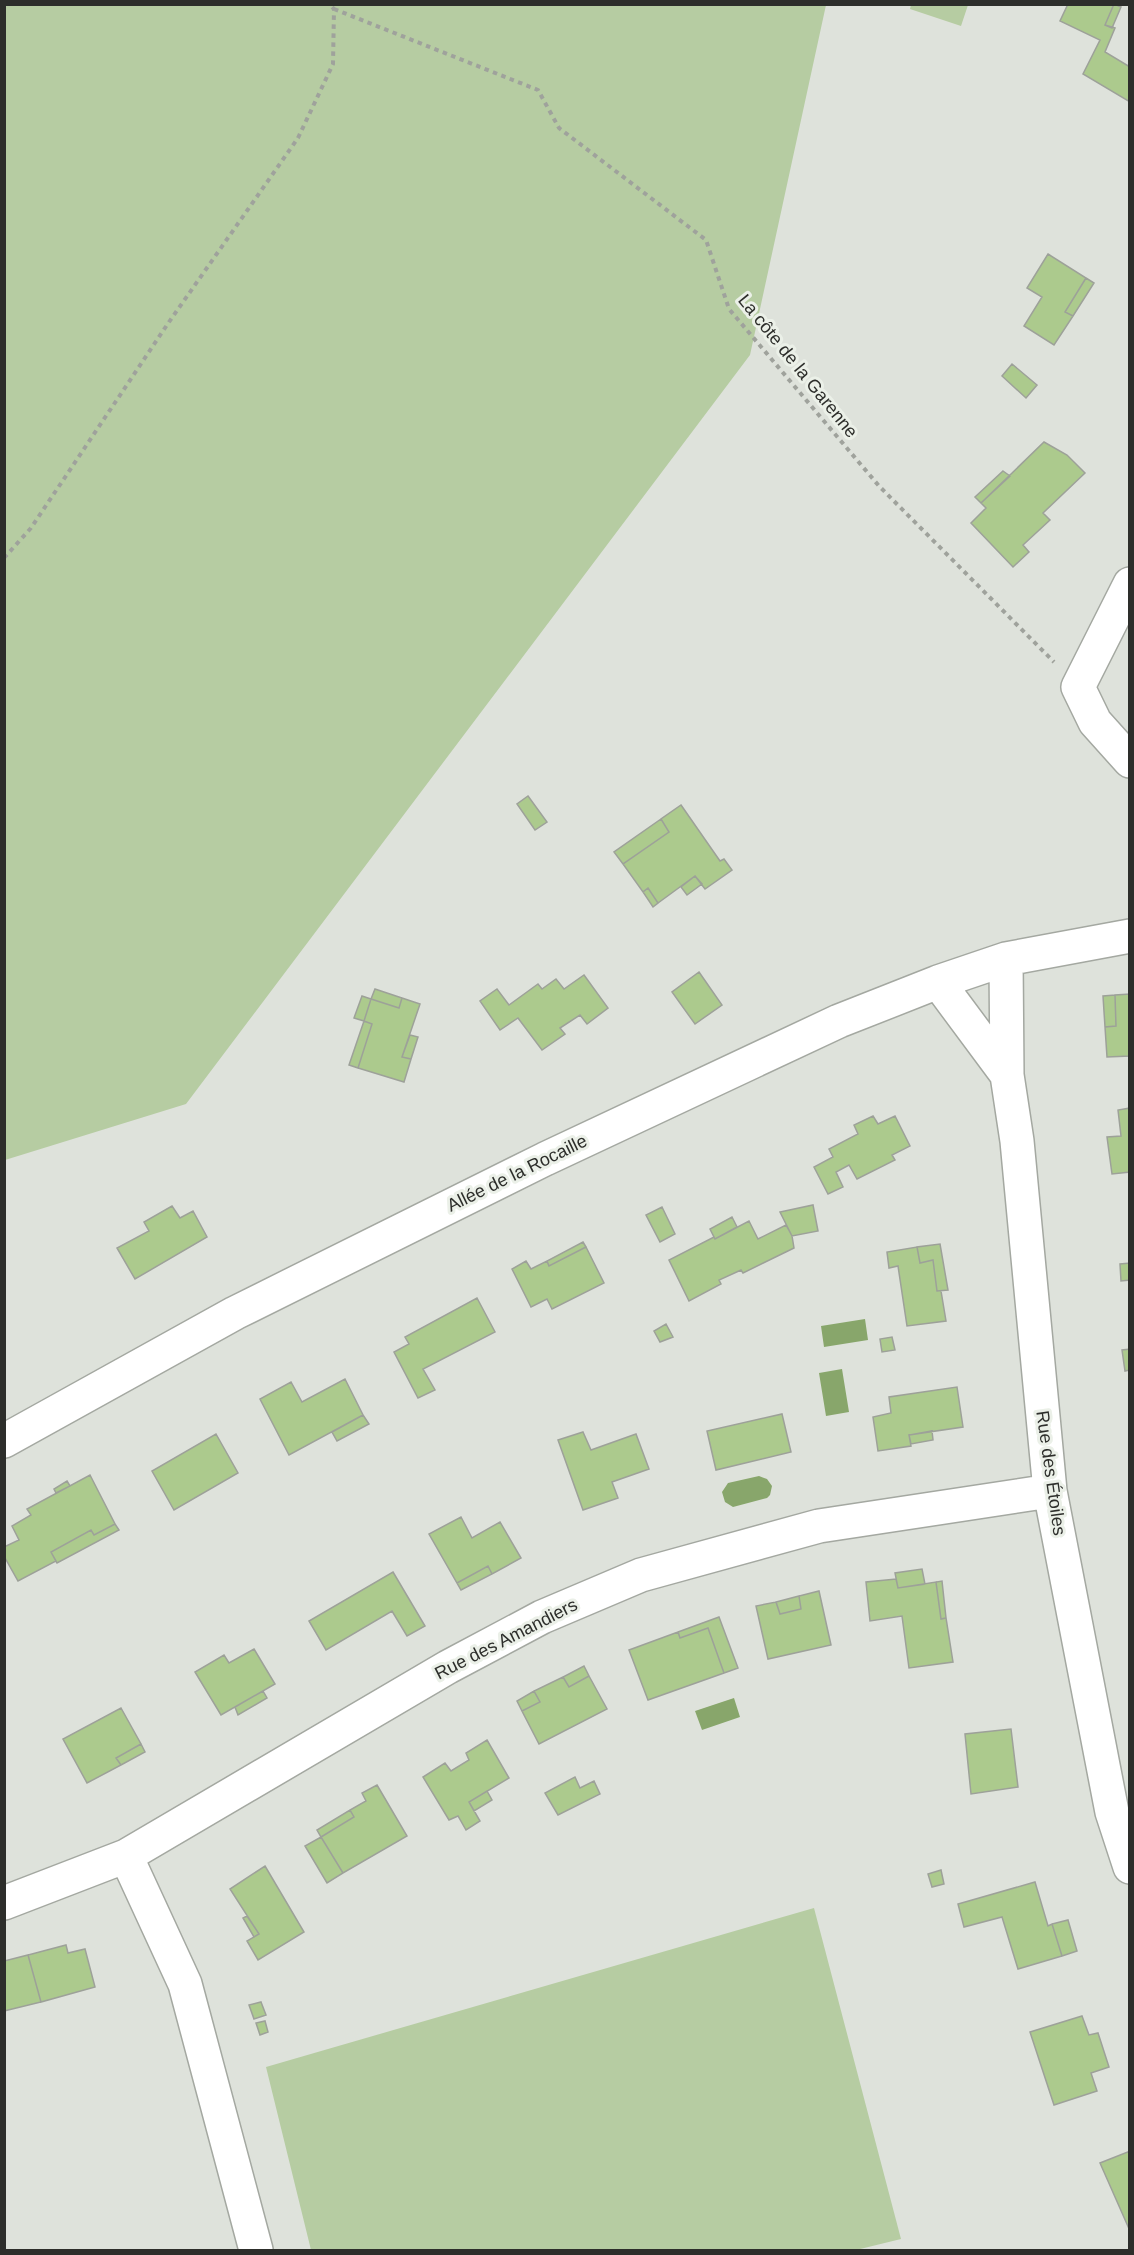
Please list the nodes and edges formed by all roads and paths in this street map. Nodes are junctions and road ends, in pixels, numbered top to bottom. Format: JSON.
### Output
{"nodes":[{"id":1,"x":329,"y":4,"type":"edge"},
{"id":2,"x":333,"y":9,"type":"junction"},
{"id":3,"x":4,"y":558,"type":"edge"},
{"id":4,"x":1130,"y":584,"type":"edge"},
{"id":5,"x":1078,"y":687,"type":"junction"},
{"id":6,"x":1130,"y":761,"type":"edge"},
{"id":7,"x":1130,"y":936,"type":"edge"},
{"id":8,"x":1006,"y":959,"type":"junction"},
{"id":9,"x":938,"y":982,"type":"junction"},
{"id":10,"x":1007,"y":1075,"type":"junction"},
{"id":11,"x":4,"y":1441,"type":"edge"},
{"id":12,"x":1050,"y":1491,"type":"junction"},
{"id":13,"x":126,"y":1856,"type":"junction"},
{"id":14,"x":1130,"y":1867,"type":"edge"},
{"id":15,"x":4,"y":1903,"type":"edge"},
{"id":16,"x":256,"y":2250,"type":"edge"}],
"edges":[{"from":1,"to":2,"type":"path"},
{"from":2,"to":3,"type":"path"},
{"from":2,"to":5,"type":"path","name":"La côte de la Garenne"},
{"from":4,"to":5,"type":"street"},
{"from":5,"to":6,"type":"street"},
{"from":7,"to":8,"type":"street","name":"Allée de la Rocaille"},
{"from":8,"to":9,"type":"street","name":"Allée de la Rocaille"},
{"from":8,"to":10,"type":"street","name":"Rue des Étoiles"},
{"from":9,"to":10,"type":"street"},
{"from":9,"to":11,"type":"street","name":"Allée de la Rocaille"},
{"from":10,"to":12,"type":"street","name":"Rue des Étoiles"},
{"from":12,"to":13,"type":"street","name":"Rue des Amandiers"},
{"from":12,"to":14,"type":"street","name":"Rue des Étoiles"},
{"from":13,"to":15,"type":"street","name":"Rue des Amandiers"},
{"from":13,"to":16,"type":"street"}]}
